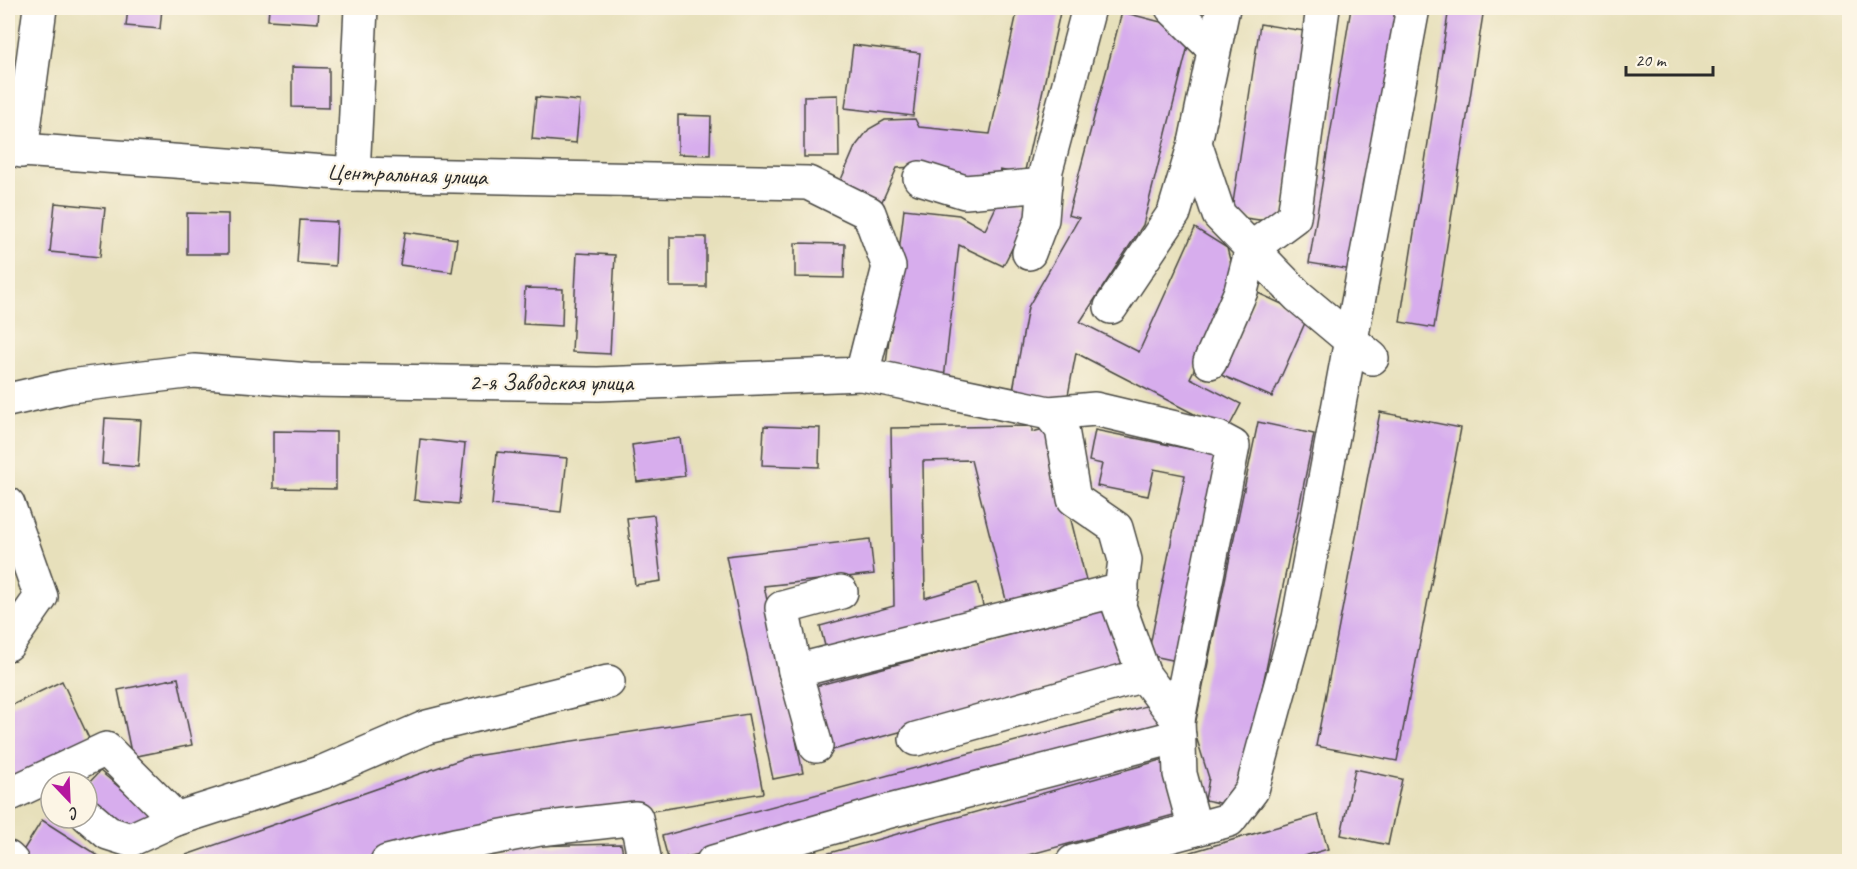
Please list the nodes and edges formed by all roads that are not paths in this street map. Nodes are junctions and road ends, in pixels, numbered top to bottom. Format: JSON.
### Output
{"nodes":[{"id":1,"x":40,"y":8,"type":"edge"},
{"id":2,"x":361,"y":8,"type":"edge"},
{"id":3,"x":1089,"y":8,"type":"edge"},
{"id":4,"x":1172,"y":8,"type":"edge"},
{"id":5,"x":1223,"y":8,"type":"edge"},
{"id":6,"x":1323,"y":8,"type":"edge"},
{"id":7,"x":1413,"y":8,"type":"edge"},
{"id":8,"x":1214,"y":49,"type":"junction"},
{"id":9,"x":1195,"y":143,"type":"junction"},
{"id":10,"x":14,"y":150,"type":"edge"},
{"id":11,"x":353,"y":174,"type":"junction"},
{"id":12,"x":920,"y":178,"type":"dead end"},
{"id":13,"x":1045,"y":185,"type":"junction"},
{"id":14,"x":1252,"y":248,"type":"junction"},
{"id":15,"x":1029,"y":253,"type":"dead end"},
{"id":16,"x":1112,"y":307,"type":"dead end"},
{"id":17,"x":1362,"y":349,"type":"junction"},
{"id":18,"x":1210,"y":362,"type":"dead end"},
{"id":19,"x":862,"y":374,"type":"junction"},
{"id":20,"x":8,"y":400,"type":"edge"},
{"id":21,"x":1049,"y":413,"type":"junction"},
{"id":22,"x":8,"y":504,"type":"edge"},
{"id":23,"x":1122,"y":589,"type":"junction"},
{"id":24,"x":841,"y":592,"type":"dead end"},
{"id":25,"x":8,"y":644,"type":"edge"},
{"id":26,"x":795,"y":671,"type":"junction"},
{"id":27,"x":1144,"y":675,"type":"junction"},
{"id":28,"x":608,"y":682,"type":"dead end"},
{"id":29,"x":1178,"y":728,"type":"junction"},
{"id":30,"x":915,"y":739,"type":"dead end"},
{"id":31,"x":816,"y":746,"type":"dead end"},
{"id":32,"x":67,"y":770,"type":"edge"},
{"id":33,"x":39,"y":784,"type":"edge"},
{"id":34,"x":8,"y":795,"type":"edge"},
{"id":35,"x":176,"y":819,"type":"junction"},
{"id":36,"x":99,"y":825,"type":"edge"},
{"id":37,"x":1195,"y":829,"type":"junction"},
{"id":38,"x":8,"y":858,"type":"edge"},
{"id":39,"x":12,"y":861,"type":"edge"},
{"id":40,"x":387,"y":861,"type":"edge"},
{"id":41,"x":645,"y":861,"type":"edge"},
{"id":42,"x":713,"y":861,"type":"edge"},
{"id":43,"x":1073,"y":861,"type":"edge"}],
"edges":[{"from":1,"to":10,"type":"street"},
{"from":2,"to":11,"type":"street"},
{"from":3,"to":13,"type":"street"},
{"from":4,"to":8,"type":"street"},
{"from":5,"to":8,"type":"street"},
{"from":6,"to":14,"type":"street"},
{"from":7,"to":17,"type":"street"},
{"from":8,"to":9,"type":"street"},
{"from":9,"to":14,"type":"street"},
{"from":9,"to":16,"type":"street"},
{"from":10,"to":11,"type":"street","name":"Центральная улица"},
{"from":11,"to":19,"type":"street","name":"Центральная улица"},
{"from":12,"to":13,"type":"street"},
{"from":13,"to":15,"type":"street"},
{"from":14,"to":17,"type":"street"},
{"from":14,"to":18,"type":"street"},
{"from":17,"to":37,"type":"street"},
{"from":19,"to":20,"type":"street","name":"2-я Заводская улица"},
{"from":19,"to":21,"type":"street","name":"2-я Заводская улица"},
{"from":21,"to":23,"type":"street"},
{"from":21,"to":29,"type":"street","name":"2-я Заводская улица"},
{"from":22,"to":25,"type":"street"},
{"from":23,"to":26,"type":"street"},
{"from":23,"to":27,"type":"street"},
{"from":24,"to":26,"type":"street"},
{"from":26,"to":31,"type":"street"},
{"from":27,"to":29,"type":"street"},
{"from":27,"to":30,"type":"street"},
{"from":28,"to":35,"type":"street"},
{"from":29,"to":37,"type":"street"},
{"from":29,"to":42,"type":"street"},
{"from":32,"to":35,"type":"street"},
{"from":33,"to":34,"type":"street"},
{"from":35,"to":36,"type":"street"},
{"from":37,"to":43,"type":"street"},
{"from":38,"to":39,"type":"street"},
{"from":40,"to":41,"type":"street"}]}
